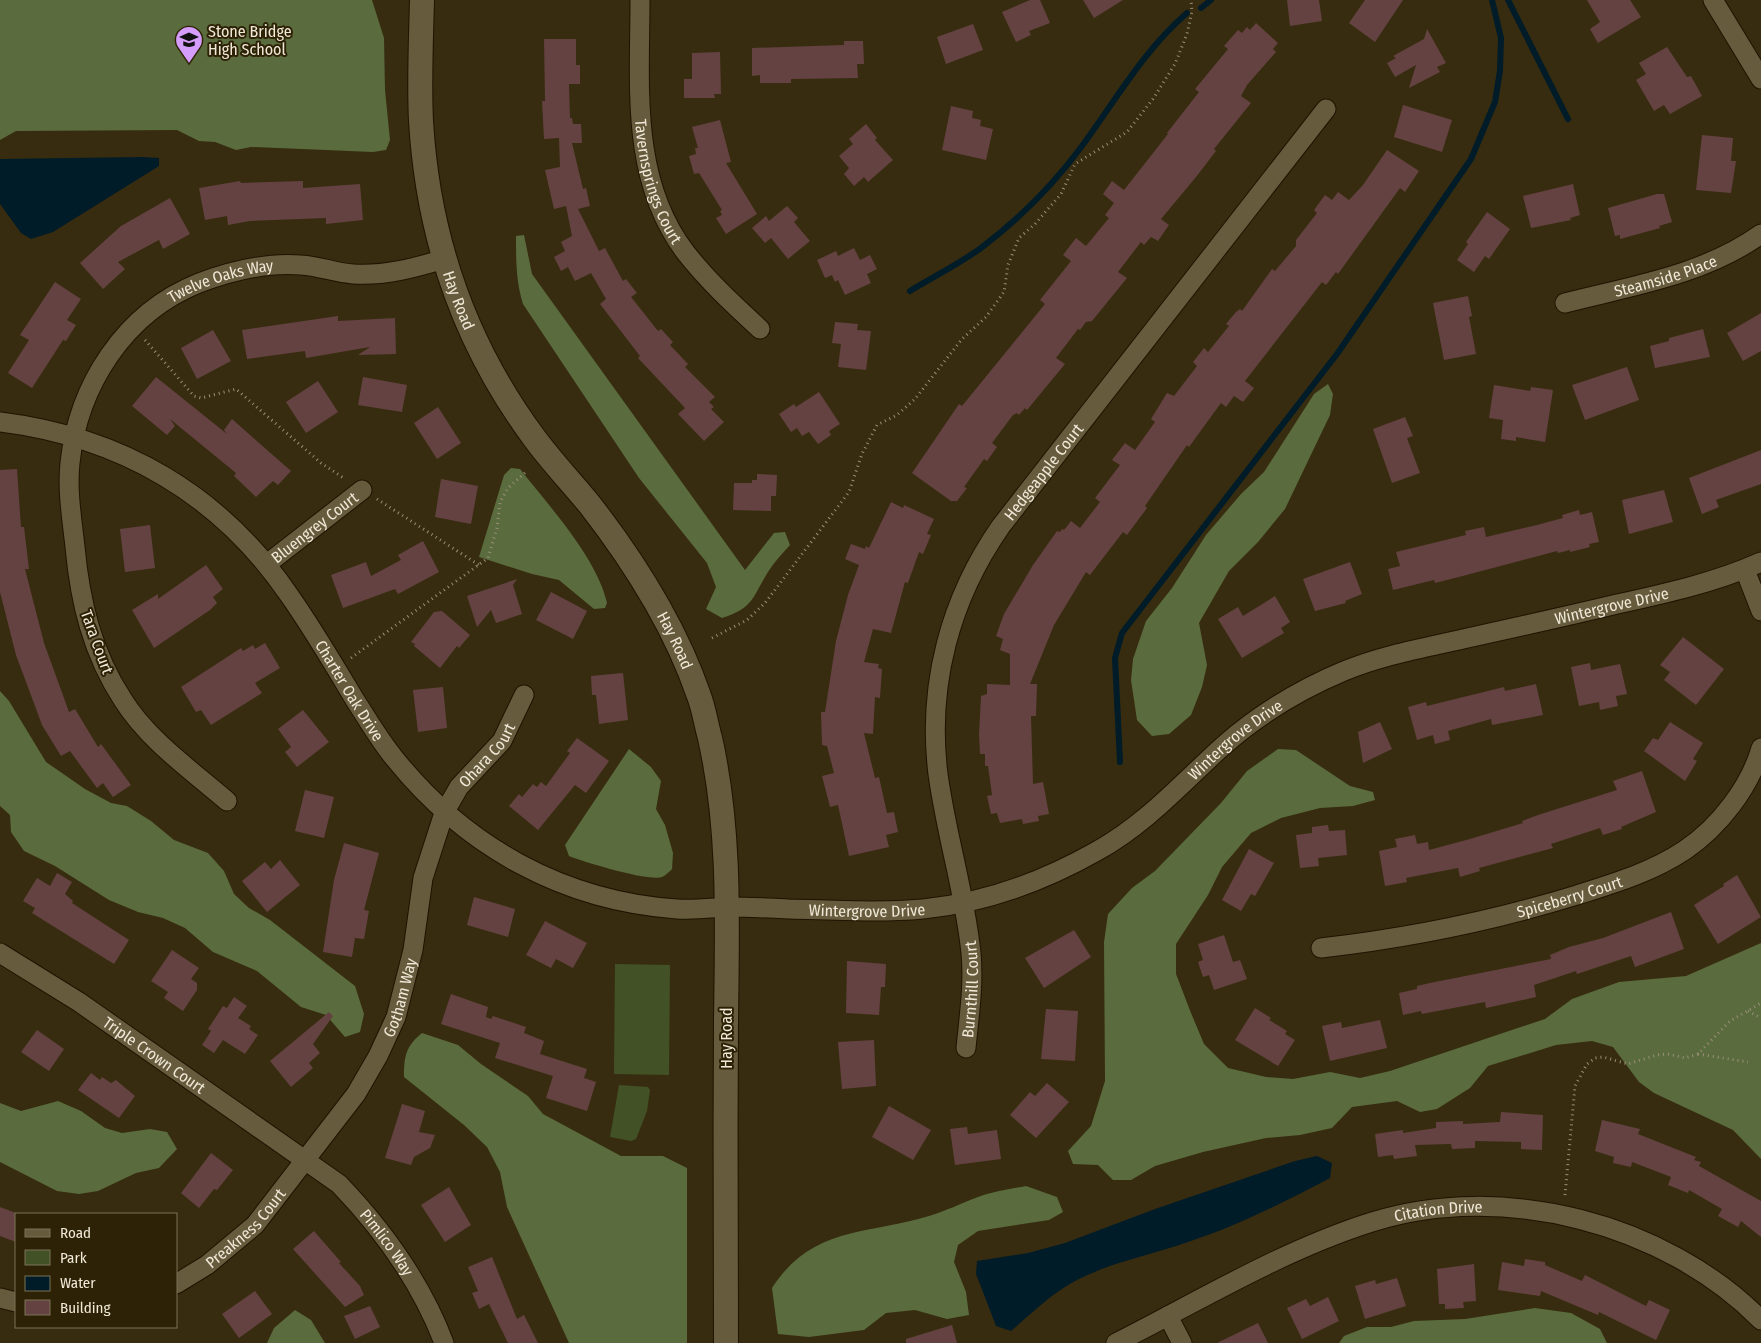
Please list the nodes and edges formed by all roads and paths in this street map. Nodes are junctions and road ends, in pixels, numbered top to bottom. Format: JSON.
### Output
{"nodes":[{"id":1,"x":422,"y":0,"type":"edge"},
{"id":2,"x":640,"y":0,"type":"edge"},
{"id":3,"x":1191,"y":0,"type":"edge"},
{"id":4,"x":1713,"y":0,"type":"edge"},
{"id":5,"x":1761,"y":79,"type":"edge"},
{"id":6,"x":1326,"y":109,"type":"dead end"},
{"id":7,"x":1761,"y":234,"type":"edge"},
{"id":8,"x":444,"y":259,"type":"junction"},
{"id":9,"x":1564,"y":303,"type":"dead end"},
{"id":10,"x":133,"y":327,"type":"junction"},
{"id":11,"x":760,"y":329,"type":"dead end"},
{"id":12,"x":0,"y":422,"type":"edge"},
{"id":13,"x":74,"y":437,"type":"junction"},
{"id":14,"x":527,"y":471,"type":"dead end"},
{"id":15,"x":362,"y":490,"type":"junction"},
{"id":16,"x":267,"y":564,"type":"junction"},
{"id":17,"x":479,"y":565,"type":"junction"},
{"id":18,"x":1753,"y":566,"type":"edge"},
{"id":19,"x":1761,"y":611,"type":"edge"},
{"id":20,"x":712,"y":638,"type":"dead end"},
{"id":21,"x":336,"y":669,"type":"junction"},
{"id":22,"x":524,"y":694,"type":"dead end"},
{"id":23,"x":1761,"y":748,"type":"edge"},
{"id":24,"x":227,"y":801,"type":"dead end"},
{"id":25,"x":444,"y":813,"type":"junction"},
{"id":26,"x":962,"y":902,"type":"junction"},
{"id":27,"x":727,"y":907,"type":"junction"},
{"id":28,"x":1321,"y":948,"type":"dead end"},
{"id":29,"x":0,"y":953,"type":"edge"},
{"id":30,"x":1761,"y":1003,"type":"edge"},
{"id":31,"x":1748,"y":1010,"type":"junction"},
{"id":32,"x":1761,"y":1018,"type":"edge"},
{"id":33,"x":966,"y":1048,"type":"dead end"},
{"id":34,"x":1698,"y":1054,"type":"junction"},
{"id":35,"x":1748,"y":1062,"type":"dead end"},
{"id":36,"x":305,"y":1160,"type":"junction"},
{"id":37,"x":1565,"y":1195,"type":"dead end"},
{"id":38,"x":178,"y":1283,"type":"edge"},
{"id":39,"x":0,"y":1298,"type":"edge"},
{"id":40,"x":15,"y":1302,"type":"edge"},
{"id":41,"x":1168,"y":1316,"type":"junction"},
{"id":42,"x":1761,"y":1320,"type":"edge"},
{"id":43,"x":444,"y":1343,"type":"edge"},
{"id":44,"x":726,"y":1343,"type":"edge"},
{"id":45,"x":1116,"y":1343,"type":"edge"},
{"id":46,"x":1182,"y":1343,"type":"edge"}],
"edges":[{"from":1,"to":8,"type":"street","name":"Hay Road"},
{"from":2,"to":11,"type":"street","name":"Tavernsprings Court"},
{"from":3,"to":20,"type":"path"},
{"from":4,"to":5,"type":"street"},
{"from":6,"to":26,"type":"street","name":"Hedgeapple Court"},
{"from":7,"to":9,"type":"street","name":"Steamside Place"},
{"from":8,"to":10,"type":"street","name":"Twelve Oaks Way"},
{"from":8,"to":27,"type":"street","name":"Hay Road"},
{"from":10,"to":13,"type":"street","name":"Twelve Oaks Way"},
{"from":10,"to":15,"type":"path"},
{"from":12,"to":13,"type":"street","name":"Charter Oak Drive"},
{"from":13,"to":16,"type":"street","name":"Charter Oak Drive"},
{"from":13,"to":24,"type":"street","name":"Tara Court"},
{"from":14,"to":17,"type":"path"},
{"from":15,"to":16,"type":"street","name":"Bluengrey Court"},
{"from":15,"to":17,"type":"path"},
{"from":16,"to":21,"type":"street","name":"Charter Oak Drive"},
{"from":17,"to":21,"type":"path"},
{"from":18,"to":19,"type":"street"},
{"from":18,"to":26,"type":"street","name":"Wintergrove Drive"},
{"from":21,"to":25,"type":"street","name":"Charter Oak Drive"},
{"from":22,"to":25,"type":"street","name":"Ohara Court"},
{"from":23,"to":28,"type":"street","name":"Spiceberry Court"},
{"from":25,"to":27,"type":"street","name":"Charter Oak Drive"},
{"from":25,"to":36,"type":"street","name":"Gotham Way"},
{"from":26,"to":27,"type":"street","name":"Wintergrove Drive"},
{"from":26,"to":33,"type":"street","name":"Burnthill Court"},
{"from":27,"to":44,"type":"street","name":"Hay Road"},
{"from":29,"to":36,"type":"street","name":"Triple Crown Court"},
{"from":30,"to":31,"type":"path"},
{"from":31,"to":32,"type":"path"},
{"from":31,"to":34,"type":"path"},
{"from":34,"to":35,"type":"path"},
{"from":34,"to":37,"type":"path"},
{"from":36,"to":38,"type":"street","name":"Preakness Court"},
{"from":36,"to":43,"type":"street","name":"Pimlico Way"},
{"from":39,"to":40,"type":"street"},
{"from":41,"to":42,"type":"street","name":"Citation Drive"},
{"from":41,"to":45,"type":"street","name":"Citation Drive"},
{"from":41,"to":46,"type":"street"}]}
